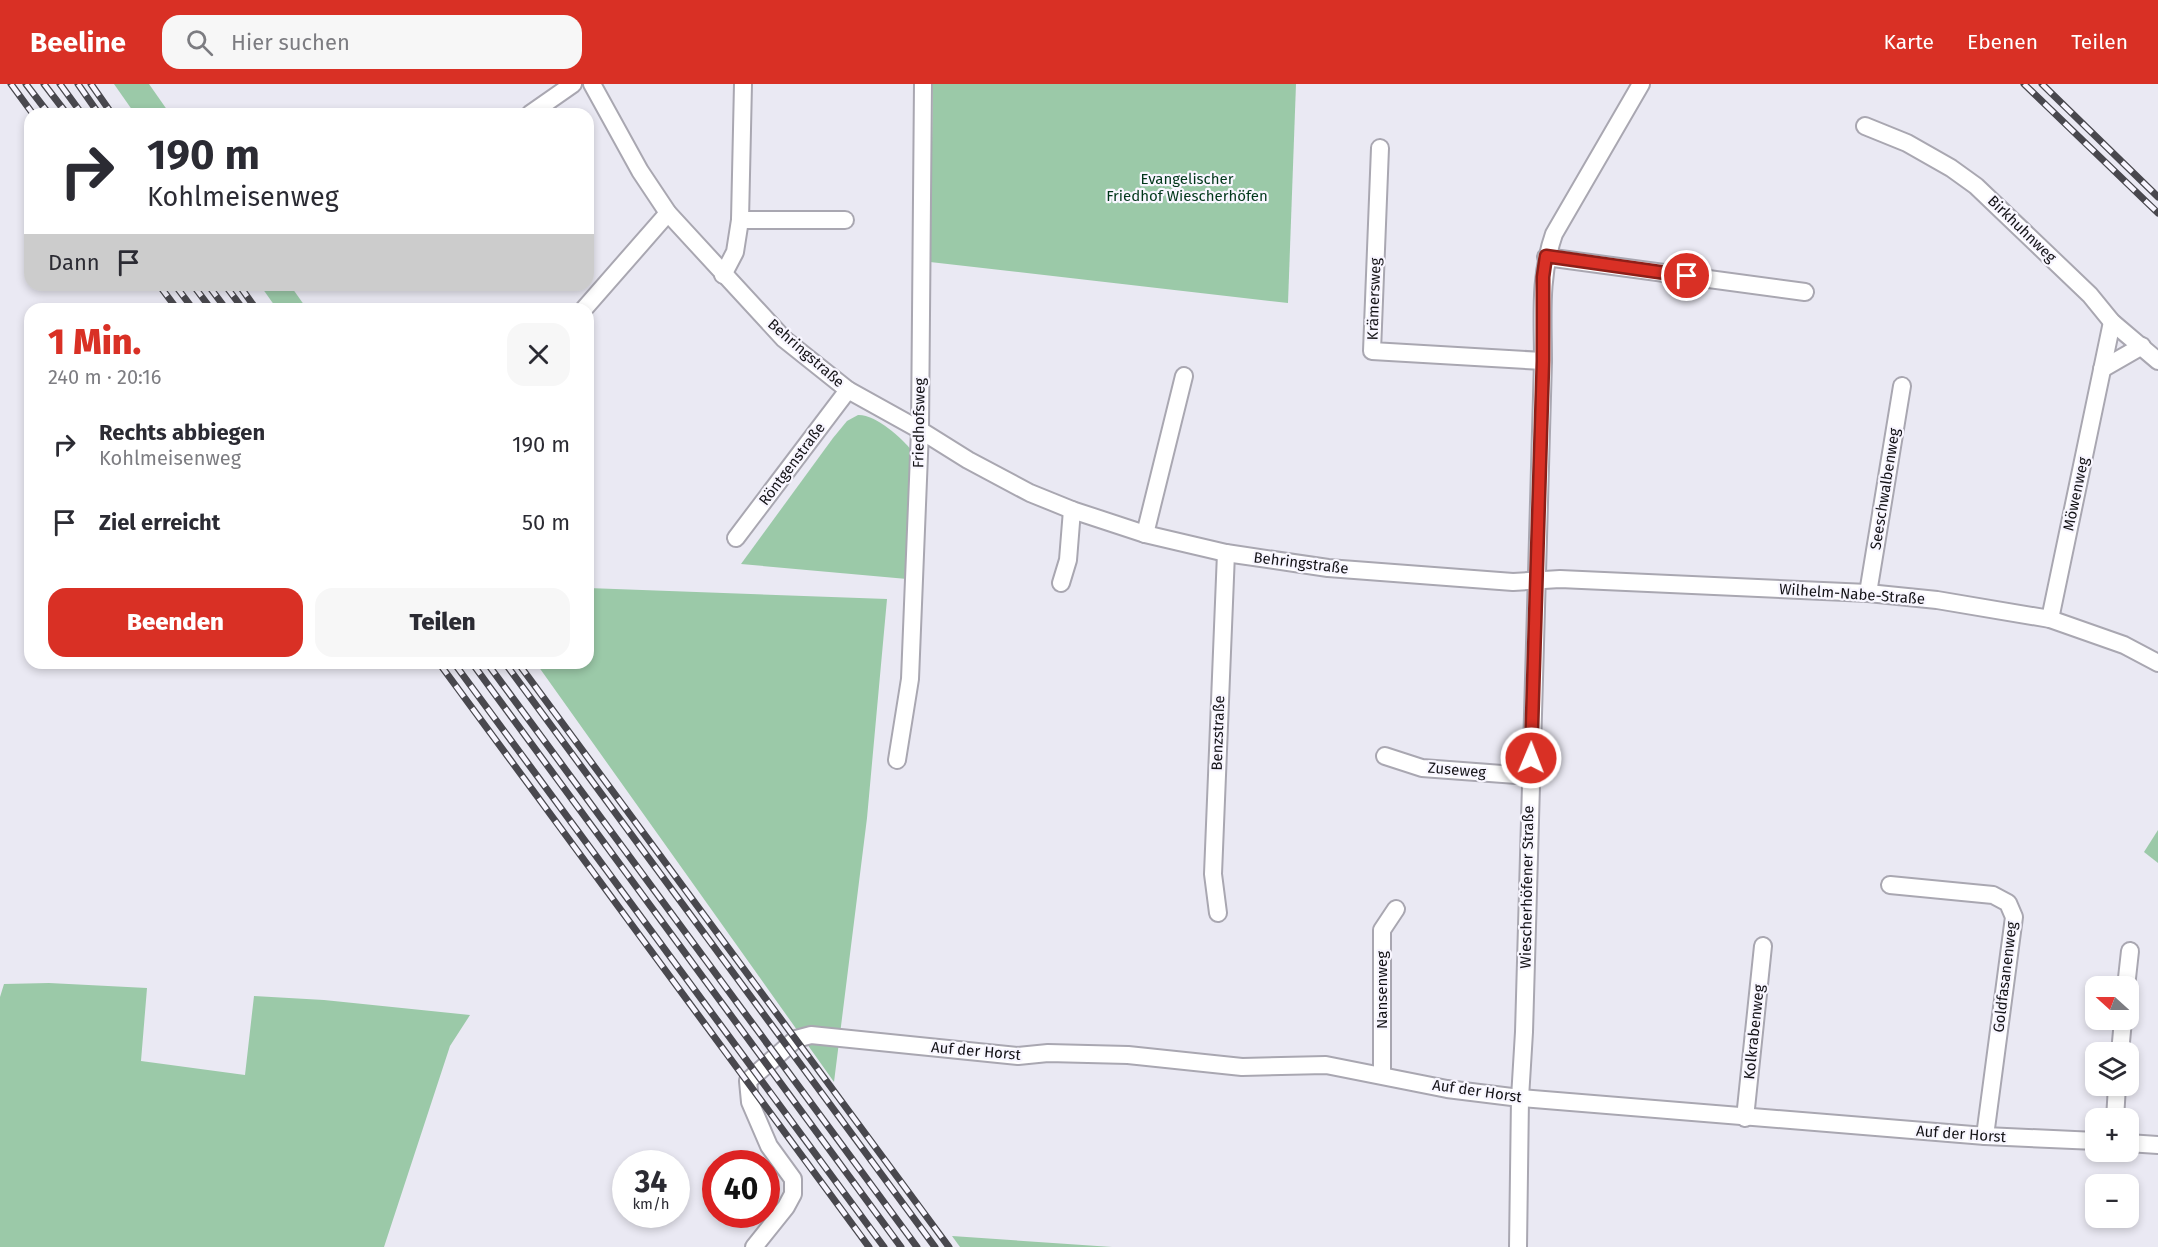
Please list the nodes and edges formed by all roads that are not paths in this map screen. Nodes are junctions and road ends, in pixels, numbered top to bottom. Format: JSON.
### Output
{"nodes":[{"id":1,"x":573,"y":84,"type":"edge"},
{"id":2,"x":592,"y":84,"type":"edge"},
{"id":3,"x":743,"y":84,"type":"edge"},
{"id":4,"x":923,"y":84,"type":"edge"},
{"id":5,"x":1641,"y":84,"type":"edge"},
{"id":6,"x":539,"y":108,"type":"edge"},
{"id":7,"x":1865,"y":126,"type":"dead end"},
{"id":8,"x":1380,"y":148,"type":"dead end"},
{"id":9,"x":668,"y":213,"type":"junction"},
{"id":10,"x":740,"y":220,"type":"junction"},
{"id":11,"x":845,"y":220,"type":"dead end"},
{"id":12,"x":1546,"y":256,"type":"junction"},
{"id":13,"x":723,"y":274,"type":"junction"},
{"id":14,"x":1804,"y":292,"type":"dead end"},
{"id":15,"x":589,"y":303,"type":"edge"},
{"id":16,"x":2112,"y":322,"type":"junction"},
{"id":17,"x":2142,"y":346,"type":"junction"},
{"id":18,"x":1543,"y":361,"type":"junction"},
{"id":19,"x":2158,"y":361,"type":"edge"},
{"id":20,"x":2102,"y":369,"type":"junction"},
{"id":21,"x":1184,"y":376,"type":"dead end"},
{"id":22,"x":1902,"y":386,"type":"dead end"},
{"id":23,"x":848,"y":390,"type":"junction"},
{"id":24,"x":920,"y":430,"type":"junction"},
{"id":25,"x":1072,"y":510,"type":"junction"},
{"id":26,"x":1145,"y":534,"type":"junction"},
{"id":27,"x":736,"y":538,"type":"dead end"},
{"id":28,"x":1226,"y":553,"type":"junction"},
{"id":29,"x":1536,"y":580,"type":"junction"},
{"id":30,"x":1061,"y":584,"type":"dead end"},
{"id":31,"x":1868,"y":593,"type":"junction"},
{"id":32,"x":2050,"y":619,"type":"junction"},
{"id":33,"x":2158,"y":663,"type":"edge"},
{"id":34,"x":1384,"y":756,"type":"dead end"},
{"id":35,"x":897,"y":760,"type":"dead end"},
{"id":36,"x":1530,"y":776,"type":"junction"},
{"id":37,"x":1890,"y":885,"type":"dead end"},
{"id":38,"x":1396,"y":909,"type":"dead end"},
{"id":39,"x":1218,"y":913,"type":"dead end"},
{"id":40,"x":1763,"y":946,"type":"dead end"},
{"id":41,"x":2130,"y":951,"type":"dead end"},
{"id":42,"x":2127,"y":976,"type":"edge"},
{"id":43,"x":1382,"y":1075,"type":"junction"},
{"id":44,"x":1520,"y":1098,"type":"junction"},
{"id":45,"x":1744,"y":1118,"type":"junction"},
{"id":46,"x":1984,"y":1136,"type":"junction"},
{"id":47,"x":2085,"y":1141,"type":"edge"},
{"id":48,"x":2139,"y":1144,"type":"edge"},
{"id":49,"x":2158,"y":1145,"type":"edge"},
{"id":50,"x":754,"y":1247,"type":"edge"},
{"id":51,"x":1518,"y":1247,"type":"edge"}],
"edges":[{"from":1,"to":6,"type":"street"},
{"from":2,"to":9,"type":"street","name":"Behringstraße"},
{"from":3,"to":10,"type":"street"},
{"from":4,"to":24,"type":"street","name":"Friedhofsweg"},
{"from":5,"to":12,"type":"street","name":"Wiescherhöfener Straße"},
{"from":7,"to":16,"type":"street","name":"Birkhuhnweg"},
{"from":8,"to":18,"type":"street","name":"Krämersweg"},
{"from":9,"to":13,"type":"street","name":"Behringstraße"},
{"from":9,"to":15,"type":"street"},
{"from":10,"to":11,"type":"street"},
{"from":10,"to":13,"type":"street"},
{"from":12,"to":14,"type":"street"},
{"from":12,"to":18,"type":"street","name":"Wiescherhöfener Straße"},
{"from":13,"to":23,"type":"street","name":"Behringstraße"},
{"from":16,"to":17,"type":"street","name":"Birkhuhnweg"},
{"from":16,"to":20,"type":"street","name":"Möwenweg"},
{"from":17,"to":19,"type":"street","name":"Birkhuhnweg"},
{"from":17,"to":20,"type":"street"},
{"from":18,"to":29,"type":"street","name":"Wiescherhöfener Straße"},
{"from":20,"to":32,"type":"street","name":"Möwenweg"},
{"from":21,"to":26,"type":"street"},
{"from":22,"to":31,"type":"street","name":"Seeschwalbenweg"},
{"from":23,"to":24,"type":"street","name":"Behringstraße"},
{"from":23,"to":27,"type":"street","name":"Röntgenstraße"},
{"from":24,"to":25,"type":"street","name":"Behringstraße"},
{"from":24,"to":35,"type":"street","name":"Friedhofsweg"},
{"from":25,"to":26,"type":"street","name":"Behringstraße"},
{"from":25,"to":30,"type":"street"},
{"from":26,"to":28,"type":"street","name":"Behringstraße"},
{"from":28,"to":29,"type":"street","name":"Behringstraße"},
{"from":28,"to":39,"type":"street","name":"Benzstraße"},
{"from":29,"to":31,"type":"street","name":"Wilhelm-Nabe-Straße"},
{"from":29,"to":36,"type":"street","name":"Wiescherhöfener Straße"},
{"from":31,"to":32,"type":"street","name":"Wilhelm-Nabe-Straße"},
{"from":32,"to":33,"type":"street","name":"Wilhelm-Nabe-Straße"},
{"from":34,"to":36,"type":"street","name":"Zuseweg"},
{"from":36,"to":44,"type":"street","name":"Wiescherhöfener Straße"},
{"from":37,"to":46,"type":"street","name":"Goldfasanenweg"},
{"from":38,"to":43,"type":"street","name":"Nansenweg"},
{"from":40,"to":45,"type":"street","name":"Kolkrabenweg"},
{"from":41,"to":42,"type":"street"},
{"from":43,"to":44,"type":"street","name":"Auf der Horst"},
{"from":43,"to":50,"type":"street","name":"Auf der Horst"},
{"from":44,"to":45,"type":"street","name":"Auf der Horst"},
{"from":44,"to":51,"type":"street","name":"Wiescherhöfener Straße"},
{"from":45,"to":46,"type":"street","name":"Auf der Horst"},
{"from":46,"to":47,"type":"street","name":"Auf der Horst"},
{"from":48,"to":49,"type":"street"}]}
